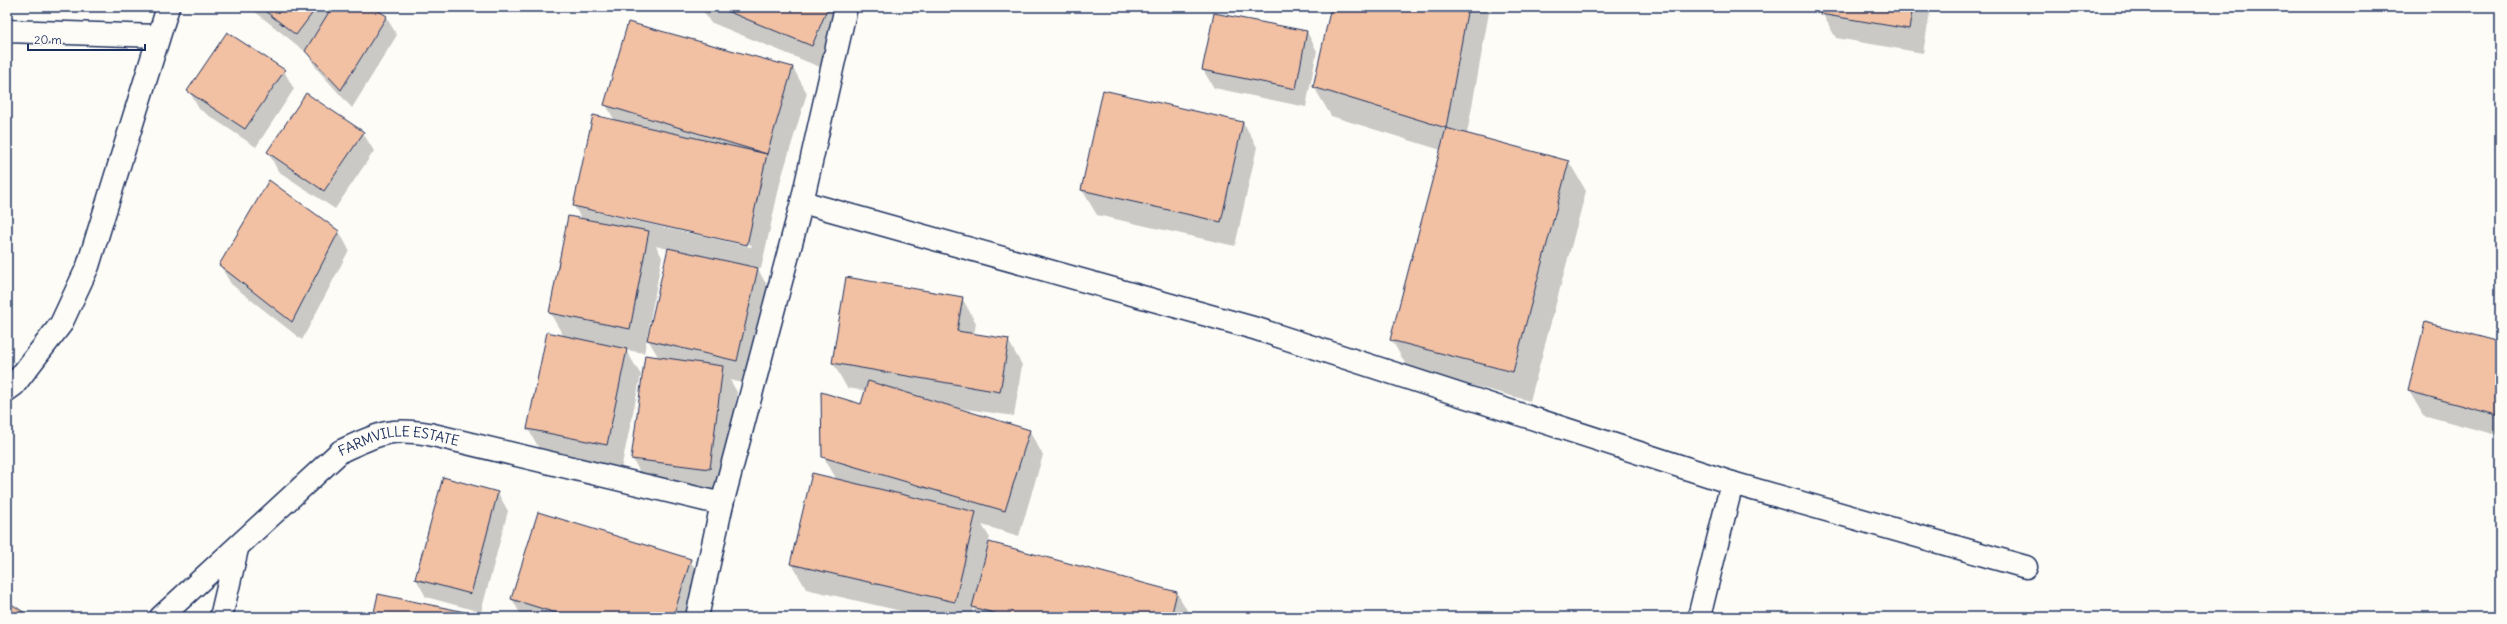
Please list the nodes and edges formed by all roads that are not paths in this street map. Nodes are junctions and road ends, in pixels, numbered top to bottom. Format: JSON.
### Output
{"nodes":[{"id":1,"x":168,"y":7,"type":"edge"},
{"id":2,"x":846,"y":7,"type":"edge"},
{"id":3,"x":7,"y":31,"type":"edge"},
{"id":4,"x":158,"y":36,"type":"junction"},
{"id":5,"x":802,"y":202,"type":"junction"},
{"id":6,"x":7,"y":390,"type":"edge"},
{"id":7,"x":1732,"y":483,"type":"junction"},
{"id":8,"x":722,"y":504,"type":"junction"},
{"id":9,"x":237,"y":549,"type":"junction"},
{"id":10,"x":2026,"y":567,"type":"dead end"},
{"id":11,"x":161,"y":617,"type":"edge"},
{"id":12,"x":221,"y":617,"type":"edge"},
{"id":13,"x":697,"y":617,"type":"edge"},
{"id":14,"x":1699,"y":617,"type":"edge"}],
"edges":[{"from":1,"to":4,"type":"street"},
{"from":2,"to":5,"type":"street"},
{"from":3,"to":4,"type":"street"},
{"from":4,"to":6,"type":"street"},
{"from":5,"to":7,"type":"street"},
{"from":5,"to":8,"type":"street"},
{"from":7,"to":10,"type":"street"},
{"from":7,"to":14,"type":"street"},
{"from":8,"to":9,"type":"street","name":"FARMVILLE ESTATE"},
{"from":8,"to":13,"type":"street"},
{"from":9,"to":11,"type":"street","name":"FARMVILLE ESTATE"},
{"from":9,"to":12,"type":"street"}]}
